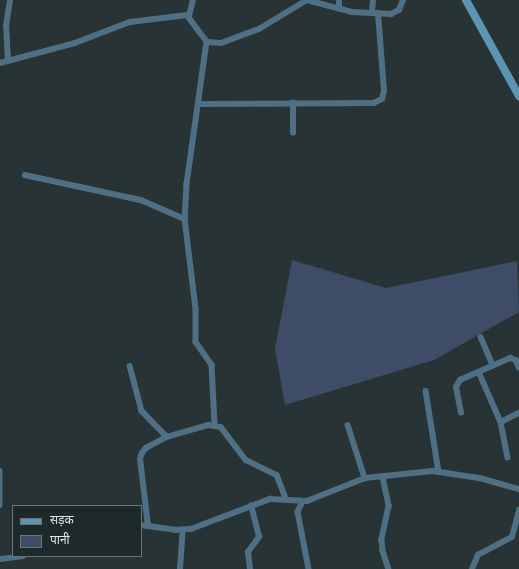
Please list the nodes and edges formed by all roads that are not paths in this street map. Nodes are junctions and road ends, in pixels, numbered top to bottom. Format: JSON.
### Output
{"nodes":[{"id":1,"x":10,"y":0,"type":"edge"},
{"id":2,"x":193,"y":0,"type":"edge"},
{"id":3,"x":339,"y":0,"type":"edge"},
{"id":4,"x":372,"y":0,"type":"edge"},
{"id":5,"x":403,"y":0,"type":"edge"},
{"id":6,"x":466,"y":0,"type":"edge"},
{"id":7,"x":339,"y":9,"type":"junction"},
{"id":8,"x":375,"y":13,"type":"junction"},
{"id":9,"x":189,"y":16,"type":"junction"},
{"id":10,"x":207,"y":42,"type":"junction"},
{"id":11,"x":8,"y":61,"type":"junction"},
{"id":12,"x":0,"y":63,"type":"edge"},
{"id":13,"x":519,"y":96,"type":"edge"},
{"id":14,"x":293,"y":103,"type":"junction"},
{"id":15,"x":198,"y":104,"type":"junction"},
{"id":16,"x":293,"y":133,"type":"dead end"},
{"id":17,"x":25,"y":175,"type":"dead end"},
{"id":18,"x":185,"y":219,"type":"junction"},
{"id":19,"x":481,"y":337,"type":"dead end"},
{"id":20,"x":493,"y":365,"type":"junction"},
{"id":21,"x":130,"y":366,"type":"dead end"},
{"id":22,"x":519,"y":367,"type":"edge"},
{"id":23,"x":479,"y":372,"type":"junction"},
{"id":24,"x":426,"y":391,"type":"dead end"},
{"id":25,"x":461,"y":413,"type":"dead end"},
{"id":26,"x":519,"y":413,"type":"edge"},
{"id":27,"x":501,"y":422,"type":"junction"},
{"id":28,"x":215,"y":425,"type":"junction"},
{"id":29,"x":348,"y":425,"type":"dead end"},
{"id":30,"x":168,"y":437,"type":"junction"},
{"id":31,"x":508,"y":457,"type":"dead end"},
{"id":32,"x":0,"y":472,"type":"edge"},
{"id":33,"x":439,"y":472,"type":"junction"},
{"id":34,"x":383,"y":477,"type":"junction"},
{"id":35,"x":365,"y":478,"type":"junction"},
{"id":36,"x":519,"y":489,"type":"edge"},
{"id":37,"x":286,"y":498,"type":"junction"},
{"id":38,"x":303,"y":502,"type":"junction"},
{"id":39,"x":0,"y":505,"type":"edge"},
{"id":40,"x":251,"y":506,"type":"junction"},
{"id":41,"x":519,"y":510,"type":"edge"},
{"id":42,"x":142,"y":525,"type":"edge"},
{"id":43,"x":148,"y":526,"type":"junction"},
{"id":44,"x":183,"y":530,"type":"junction"},
{"id":45,"x":15,"y":557,"type":"edge"},
{"id":46,"x":0,"y":559,"type":"edge"},
{"id":47,"x":180,"y":569,"type":"edge"},
{"id":48,"x":250,"y":569,"type":"edge"},
{"id":49,"x":309,"y":569,"type":"edge"},
{"id":50,"x":389,"y":569,"type":"edge"},
{"id":51,"x":472,"y":569,"type":"edge"}],
"edges":[{"from":1,"to":11,"type":"street"},
{"from":2,"to":9,"type":"street"},
{"from":3,"to":7,"type":"street"},
{"from":4,"to":8,"type":"street"},
{"from":5,"to":8,"type":"street"},
{"from":6,"to":13,"type":"main road"},
{"from":7,"to":8,"type":"street"},
{"from":7,"to":10,"type":"street"},
{"from":8,"to":14,"type":"street"},
{"from":9,"to":10,"type":"street"},
{"from":9,"to":11,"type":"street"},
{"from":10,"to":15,"type":"street"},
{"from":11,"to":12,"type":"street"},
{"from":14,"to":15,"type":"street"},
{"from":14,"to":16,"type":"street"},
{"from":15,"to":18,"type":"street"},
{"from":17,"to":18,"type":"street"},
{"from":18,"to":28,"type":"street"},
{"from":19,"to":20,"type":"street"},
{"from":20,"to":22,"type":"street"},
{"from":20,"to":23,"type":"street"},
{"from":21,"to":30,"type":"street"},
{"from":23,"to":25,"type":"street"},
{"from":23,"to":27,"type":"street"},
{"from":24,"to":33,"type":"street"},
{"from":26,"to":27,"type":"street"},
{"from":27,"to":31,"type":"street"},
{"from":28,"to":30,"type":"street"},
{"from":28,"to":37,"type":"street"},
{"from":29,"to":35,"type":"street"},
{"from":30,"to":43,"type":"street"},
{"from":32,"to":39,"type":"street"},
{"from":33,"to":34,"type":"street"},
{"from":33,"to":36,"type":"street"},
{"from":34,"to":35,"type":"street"},
{"from":34,"to":50,"type":"street"},
{"from":35,"to":38,"type":"street"},
{"from":37,"to":38,"type":"street"},
{"from":37,"to":40,"type":"street"},
{"from":38,"to":49,"type":"street"},
{"from":40,"to":44,"type":"street"},
{"from":40,"to":48,"type":"street"},
{"from":41,"to":51,"type":"street"},
{"from":42,"to":43,"type":"street"},
{"from":43,"to":44,"type":"street"},
{"from":44,"to":47,"type":"street"},
{"from":45,"to":46,"type":"street"}]}
